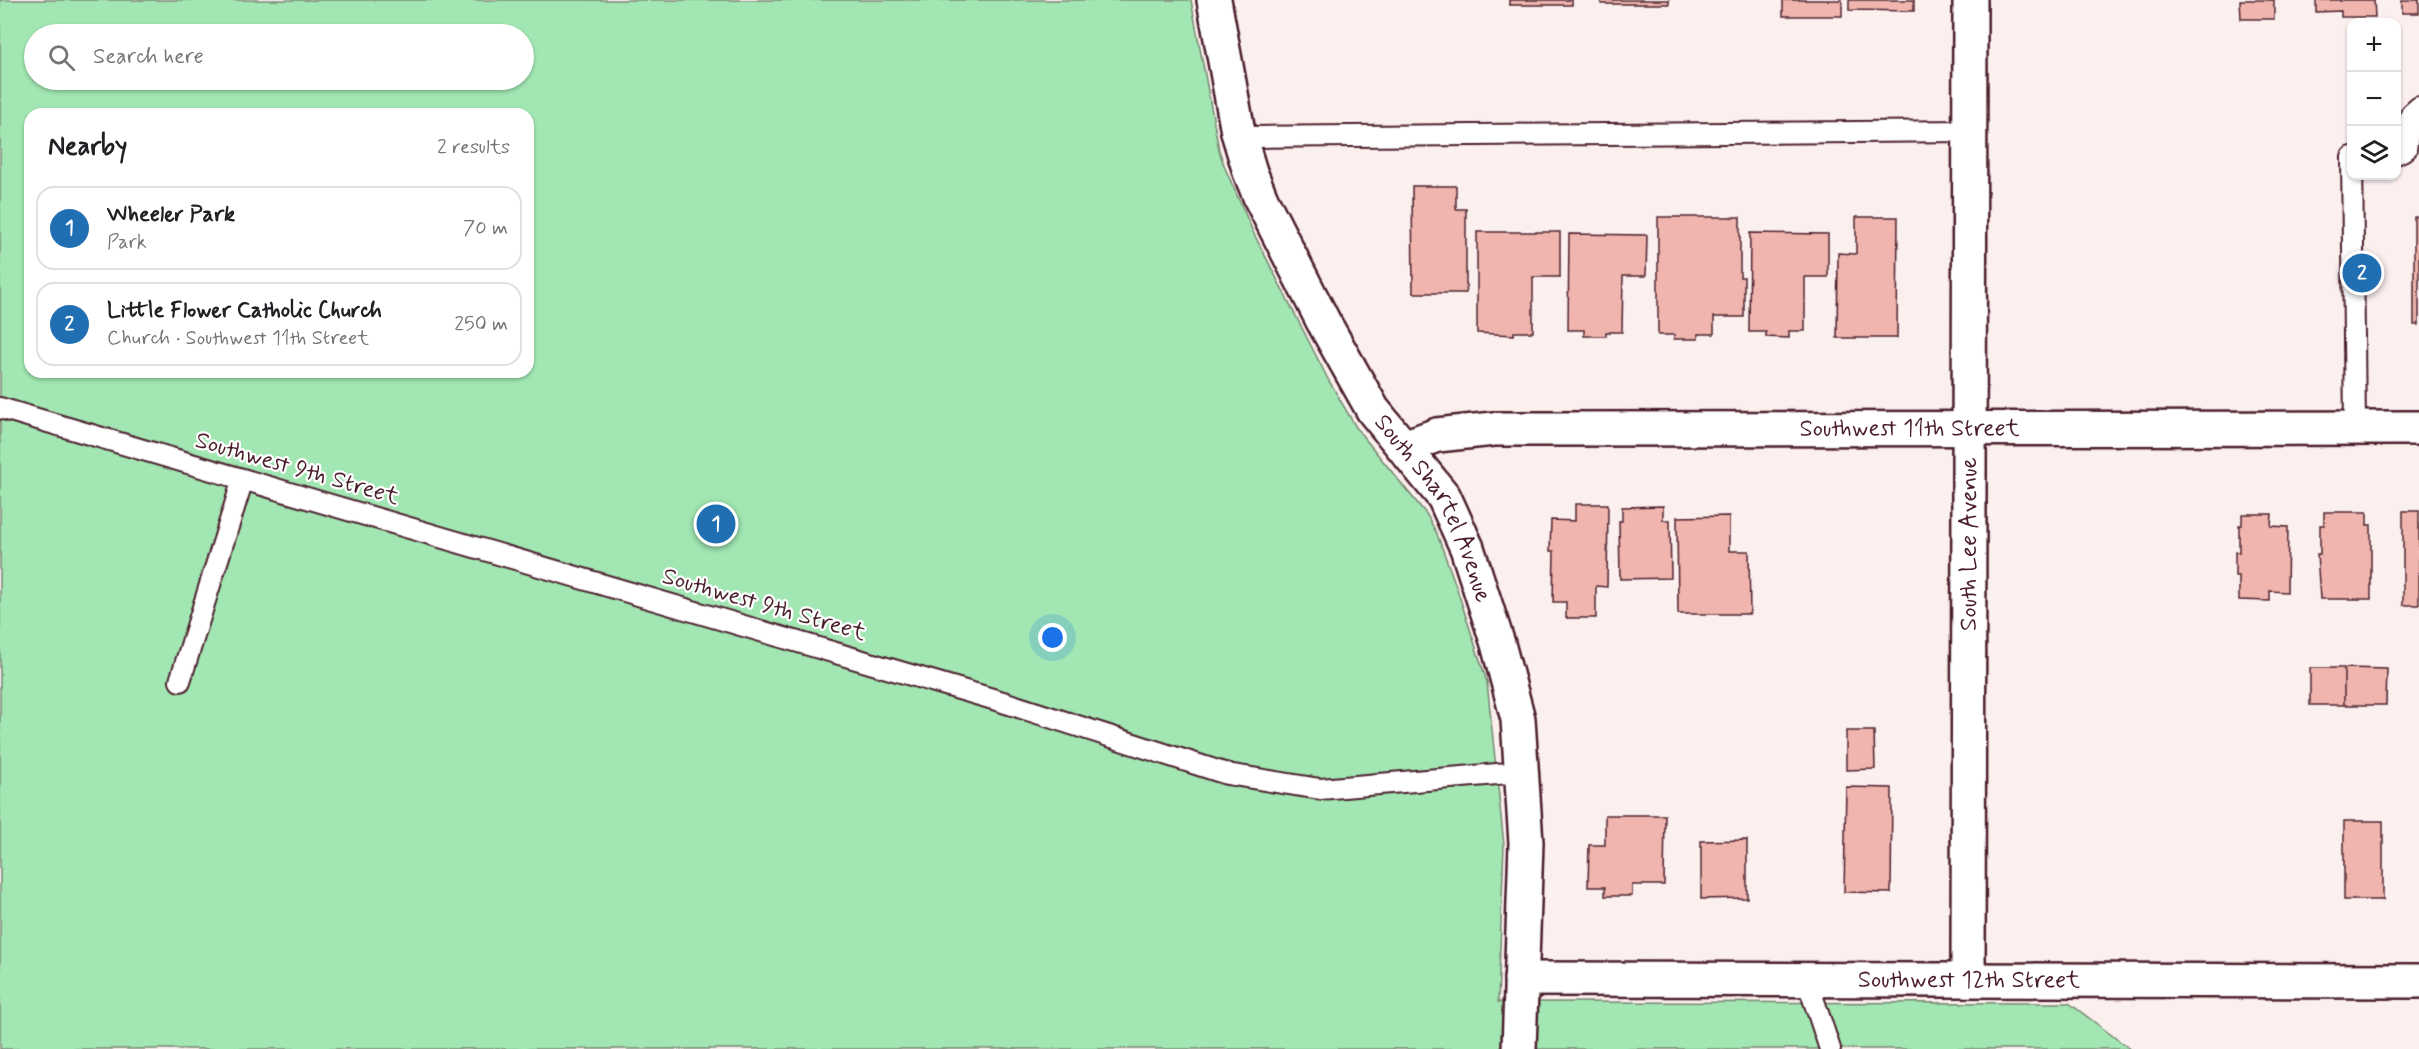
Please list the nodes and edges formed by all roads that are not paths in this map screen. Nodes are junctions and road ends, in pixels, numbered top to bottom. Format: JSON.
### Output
{"nodes":[{"id":1,"x":1214,"y":0,"type":"edge"},
{"id":2,"x":1970,"y":0,"type":"edge"},
{"id":3,"x":2419,"y":107,"type":"edge"},
{"id":4,"x":1969,"y":131,"type":"junction"},
{"id":5,"x":1240,"y":137,"type":"junction"},
{"id":6,"x":2401,"y":152,"type":"edge"},
{"id":7,"x":2352,"y":180,"type":"edge"},
{"id":8,"x":0,"y":408,"type":"edge"},
{"id":9,"x":1968,"y":427,"type":"junction"},
{"id":10,"x":2355,"y":428,"type":"junction"},
{"id":11,"x":2419,"y":428,"type":"edge"},
{"id":12,"x":1404,"y":447,"type":"junction"},
{"id":13,"x":243,"y":479,"type":"junction"},
{"id":14,"x":180,"y":681,"type":"dead end"},
{"id":15,"x":1521,"y":772,"type":"junction"},
{"id":16,"x":1521,"y":979,"type":"junction"},
{"id":17,"x":1807,"y":980,"type":"junction"},
{"id":18,"x":1968,"y":980,"type":"junction"},
{"id":19,"x":2419,"y":981,"type":"edge"},
{"id":20,"x":1519,"y":1049,"type":"edge"},
{"id":21,"x":1830,"y":1049,"type":"edge"}],
"edges":[{"from":1,"to":5,"type":"street","name":"South Shartel Avenue"},
{"from":2,"to":4,"type":"street","name":"South Lee Avenue"},
{"from":3,"to":6,"type":"lane"},
{"from":4,"to":5,"type":"lane"},
{"from":4,"to":9,"type":"street","name":"South Lee Avenue"},
{"from":5,"to":12,"type":"street","name":"South Shartel Avenue"},
{"from":7,"to":10,"type":"lane"},
{"from":8,"to":13,"type":"lane","name":"Southwest 9th Street"},
{"from":9,"to":10,"type":"street","name":"Southwest 11th Street"},
{"from":9,"to":12,"type":"street","name":"Southwest 11th Street"},
{"from":9,"to":18,"type":"street","name":"South Lee Avenue"},
{"from":10,"to":11,"type":"street","name":"Southwest 11th Street"},
{"from":12,"to":15,"type":"street","name":"South Shartel Avenue"},
{"from":13,"to":14,"type":"lane"},
{"from":13,"to":15,"type":"lane","name":"Southwest 9th Street"},
{"from":15,"to":16,"type":"street","name":"South Shartel Avenue"},
{"from":16,"to":17,"type":"street","name":"Southwest 12th Street"},
{"from":16,"to":20,"type":"street","name":"South Shartel Avenue"},
{"from":17,"to":18,"type":"street","name":"Southwest 12th Street"},
{"from":17,"to":21,"type":"lane"},
{"from":18,"to":19,"type":"street","name":"Southwest 12th Street"}]}
